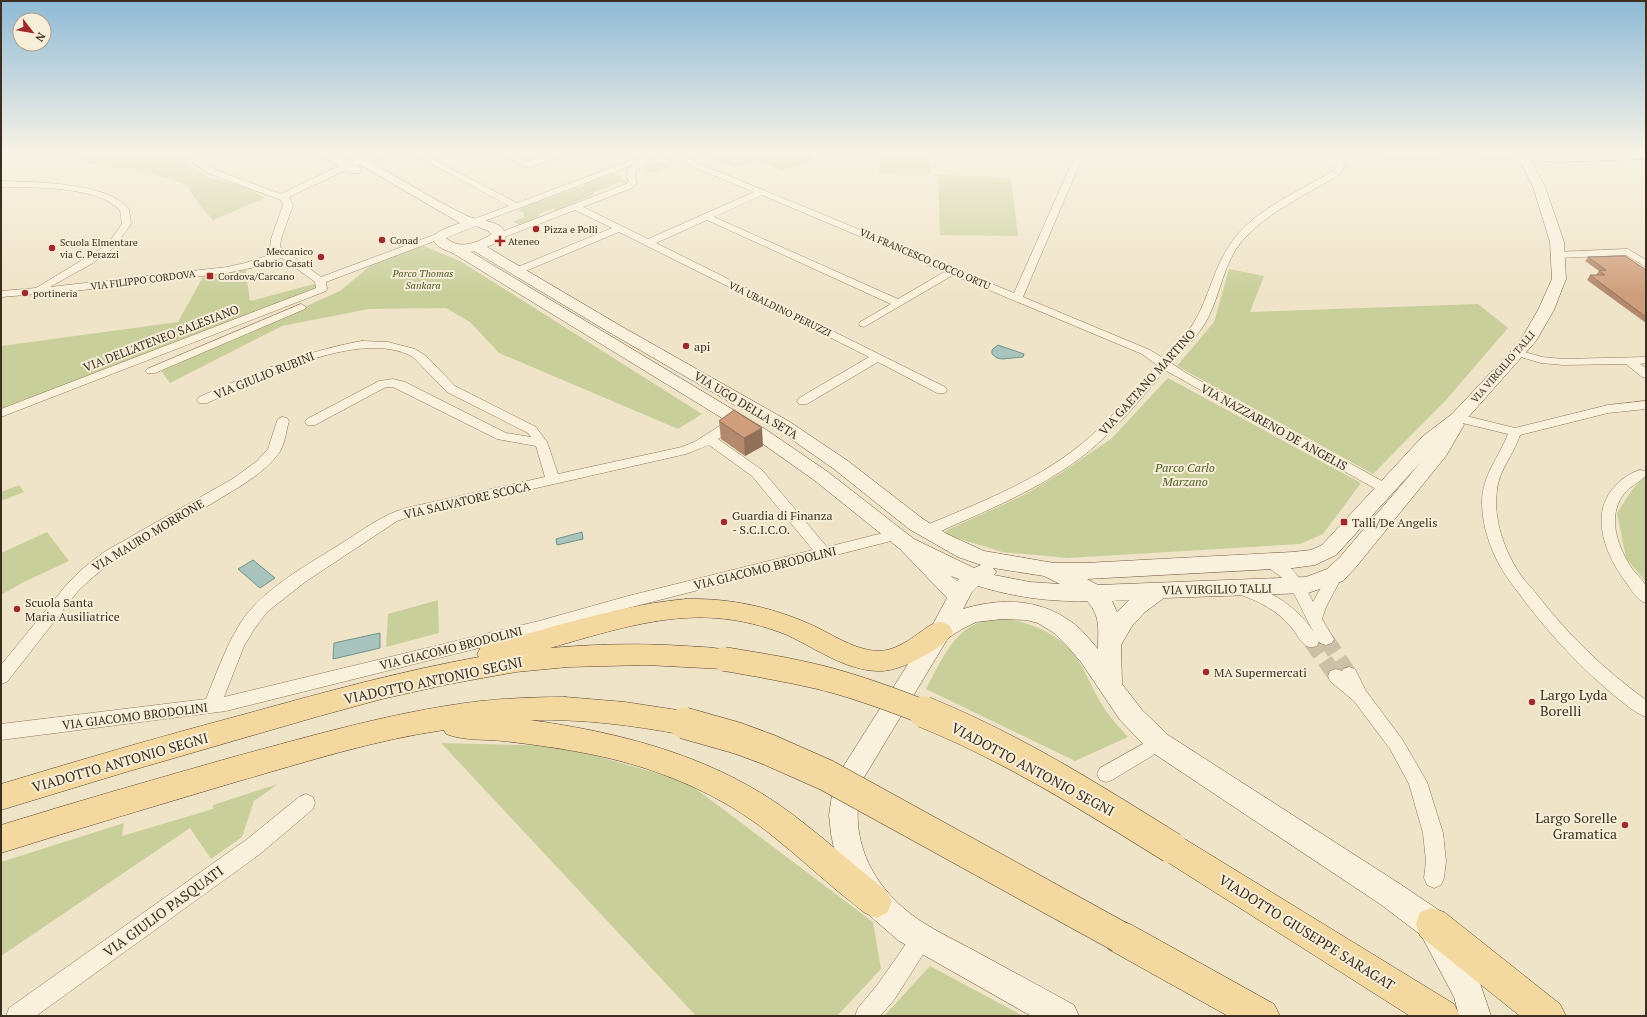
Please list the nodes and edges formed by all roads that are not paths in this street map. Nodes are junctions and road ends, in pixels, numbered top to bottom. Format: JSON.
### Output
{"nodes":[{"id":1,"x":107,"y":198,"type":"edge"},
{"id":2,"x":285,"y":198,"type":"edge"},
{"id":3,"x":403,"y":198,"type":"edge"},
{"id":4,"x":427,"y":198,"type":"edge"},
{"id":5,"x":503,"y":198,"type":"edge"},
{"id":6,"x":536,"y":198,"type":"edge"},
{"id":7,"x":598,"y":198,"type":"edge"},
{"id":8,"x":748,"y":198,"type":"edge"},
{"id":9,"x":778,"y":198,"type":"edge"},
{"id":10,"x":1060,"y":198,"type":"edge"},
{"id":11,"x":1291,"y":198,"type":"edge"},
{"id":12,"x":1543,"y":198,"type":"edge"},
{"id":13,"x":416,"y":206,"type":"dead end"},
{"id":14,"x":517,"y":206,"type":"junction"},
{"id":15,"x":576,"y":207,"type":"junction"},
{"id":16,"x":707,"y":217,"type":"junction"},
{"id":17,"x":474,"y":222,"type":"junction"},
{"id":18,"x":442,"y":228,"type":"junction"},
{"id":19,"x":618,"y":229,"type":"junction"},
{"id":20,"x":499,"y":236,"type":"junction"},
{"id":21,"x":648,"y":243,"type":"junction"},
{"id":22,"x":476,"y":246,"type":"junction"},
{"id":23,"x":456,"y":250,"type":"junction"},
{"id":24,"x":283,"y":254,"type":"junction"},
{"id":25,"x":1558,"y":255,"type":"junction"},
{"id":26,"x":1646,"y":264,"type":"edge"},
{"id":27,"x":517,"y":271,"type":"junction"},
{"id":28,"x":953,"y":271,"type":"junction"},
{"id":29,"x":321,"y":285,"type":"junction"},
{"id":30,"x":38,"y":290,"type":"junction"},
{"id":31,"x":1,"y":294,"type":"edge"},
{"id":32,"x":1017,"y":298,"type":"junction"},
{"id":33,"x":898,"y":303,"type":"junction"},
{"id":34,"x":864,"y":324,"type":"dead end"},
{"id":35,"x":1518,"y":353,"type":"junction"},
{"id":36,"x":878,"y":357,"type":"junction"},
{"id":37,"x":1628,"y":360,"type":"junction"},
{"id":38,"x":1646,"y":360,"type":"edge"},
{"id":39,"x":1164,"y":363,"type":"junction"},
{"id":40,"x":151,"y":371,"type":"dead end"},
{"id":41,"x":1646,"y":374,"type":"edge"},
{"id":42,"x":941,"y":390,"type":"dead end"},
{"id":43,"x":203,"y":400,"type":"dead end"},
{"id":44,"x":803,"y":401,"type":"dead end"},
{"id":45,"x":1646,"y":406,"type":"edge"},
{"id":46,"x":1,"y":413,"type":"edge"},
{"id":47,"x":1458,"y":418,"type":"junction"},
{"id":48,"x":737,"y":420,"type":"junction"},
{"id":49,"x":283,"y":421,"type":"dead end"},
{"id":50,"x":312,"y":422,"type":"dead end"},
{"id":51,"x":1515,"y":432,"type":"junction"},
{"id":52,"x":709,"y":439,"type":"junction"},
{"id":53,"x":541,"y":442,"type":"junction"},
{"id":54,"x":1640,"y":474,"type":"dead end"},
{"id":55,"x":553,"y":480,"type":"junction"},
{"id":56,"x":1386,"y":489,"type":"junction"},
{"id":57,"x":927,"y":531,"type":"junction"},
{"id":58,"x":901,"y":540,"type":"junction"},
{"id":59,"x":824,"y":553,"type":"junction"},
{"id":60,"x":1268,"y":561,"type":"junction"},
{"id":61,"x":1013,"y":564,"type":"junction"},
{"id":62,"x":1048,"y":569,"type":"junction"},
{"id":63,"x":1335,"y":575,"type":"junction"},
{"id":64,"x":974,"y":576,"type":"junction"},
{"id":65,"x":1297,"y":586,"type":"junction"},
{"id":66,"x":1231,"y":587,"type":"junction"},
{"id":67,"x":1160,"y":590,"type":"junction"},
{"id":68,"x":1092,"y":593,"type":"junction"},
{"id":69,"x":958,"y":596,"type":"junction"},
{"id":70,"x":1646,"y":597,"type":"edge"},
{"id":71,"x":1314,"y":620,"type":"junction"},
{"id":72,"x":940,"y":632,"type":"junction"},
{"id":73,"x":1110,"y":646,"type":"junction"},
{"id":74,"x":1343,"y":675,"type":"tunnel mouth"},
{"id":75,"x":1,"y":677,"type":"edge"},
{"id":76,"x":1110,"y":685,"type":"junction"},
{"id":77,"x":383,"y":689,"type":"junction"},
{"id":78,"x":212,"y":706,"type":"junction"},
{"id":79,"x":1646,"y":710,"type":"edge"},
{"id":80,"x":409,"y":724,"type":"junction"},
{"id":81,"x":1,"y":732,"type":"edge"},
{"id":82,"x":1159,"y":742,"type":"junction"},
{"id":83,"x":1106,"y":774,"type":"dead end"},
{"id":84,"x":1,"y":797,"type":"edge"},
{"id":85,"x":306,"y":803,"type":"dead end"},
{"id":86,"x":1,"y":839,"type":"edge"},
{"id":87,"x":1172,"y":848,"type":"joint"},
{"id":88,"x":1434,"y":878,"type":"dead end"},
{"id":89,"x":876,"y":902,"type":"junction"},
{"id":90,"x":1432,"y":924,"type":"junction"},
{"id":91,"x":922,"y":938,"type":"junction"},
{"id":92,"x":17,"y":1016,"type":"edge"},
{"id":93,"x":866,"y":1016,"type":"edge"},
{"id":94,"x":1063,"y":1016,"type":"edge"},
{"id":95,"x":1262,"y":1016,"type":"edge"},
{"id":96,"x":1442,"y":1016,"type":"edge"},
{"id":97,"x":1475,"y":1016,"type":"edge"},
{"id":98,"x":1548,"y":1016,"type":"edge"}],
"edges":[{"from":1,"to":30,"type":"street"},
{"from":2,"to":24,"type":"street"},
{"from":3,"to":13,"type":"street"},
{"from":4,"to":17,"type":"street"},
{"from":5,"to":14,"type":"street"},
{"from":6,"to":14,"type":"street"},
{"from":7,"to":15,"type":"street"},
{"from":8,"to":16,"type":"street"},
{"from":9,"to":28,"type":"street","name":"VIA FRANCESCO COCCO ORTU"},
{"from":10,"to":32,"type":"street"},
{"from":11,"to":39,"type":"street","name":"VIA GAETANO MARTINO"},
{"from":12,"to":25,"type":"street","name":"VIA VIRGILIO TALLI"},
{"from":14,"to":17,"type":"street"},
{"from":15,"to":19,"type":"street","name":"VIA UBALDINO PERUZZI"},
{"from":15,"to":20,"type":"street"},
{"from":16,"to":21,"type":"street"},
{"from":16,"to":33,"type":"street"},
{"from":17,"to":18,"type":"street"},
{"from":17,"to":20,"type":"street"},
{"from":18,"to":23,"type":"street","name":"VIA UGO DELLA SETA"},
{"from":18,"to":29,"type":"street","name":"VIA DELL'ATENEO SALESIANO"},
{"from":19,"to":21,"type":"street","name":"VIA UBALDINO PERUZZI"},
{"from":19,"to":27,"type":"street"},
{"from":20,"to":22,"type":"street"},
{"from":21,"to":36,"type":"street","name":"VIA UBALDINO PERUZZI"},
{"from":22,"to":23,"type":"street"},
{"from":22,"to":27,"type":"street","name":"VIA UGO DELLA SETA"},
{"from":23,"to":48,"type":"street","name":"VIA UGO DELLA SETA"},
{"from":24,"to":29,"type":"street"},
{"from":24,"to":30,"type":"street","name":"VIA FILIPPO CORDOVA"},
{"from":25,"to":26,"type":"street"},
{"from":25,"to":35,"type":"street","name":"VIA VIRGILIO TALLI"},
{"from":27,"to":57,"type":"street","name":"VIA UGO DELLA SETA"},
{"from":28,"to":32,"type":"street","name":"VIA FRANCESCO COCCO ORTU"},
{"from":28,"to":33,"type":"street"},
{"from":29,"to":40,"type":"street"},
{"from":29,"to":46,"type":"street","name":"VIA DELL'ATENEO SALESIANO"},
{"from":30,"to":31,"type":"street","name":"VIA FILIPPO CORDOVA"},
{"from":32,"to":39,"type":"street","name":"VIA FRANCESCO COCCO ORTU"},
{"from":33,"to":34,"type":"street"},
{"from":35,"to":37,"type":"street"},
{"from":35,"to":47,"type":"street","name":"VIA VIRGILIO TALLI"},
{"from":36,"to":42,"type":"street","name":"VIA UBALDINO PERUZZI"},
{"from":36,"to":44,"type":"street"},
{"from":37,"to":38,"type":"street"},
{"from":37,"to":41,"type":"street"},
{"from":39,"to":56,"type":"street","name":"VIA NAZZARENO DE ANGELIS"},
{"from":39,"to":57,"type":"street","name":"VIA GAETANO MARTINO"},
{"from":43,"to":53,"type":"street","name":"VIA GIULIO RUBINI"},
{"from":45,"to":51,"type":"street"},
{"from":47,"to":51,"type":"street"},
{"from":47,"to":56,"type":"street","name":"VIA VIRGILIO TALLI"},
{"from":47,"to":63,"type":"street","name":"VIA VIRGILIO TALLI"},
{"from":48,"to":52,"type":"street","name":"VIA SALVATORE SCOCA"},
{"from":48,"to":58,"type":"street","name":"VIA UGO DELLA SETA"},
{"from":49,"to":75,"type":"street","name":"VIA MAURO MORRONE"},
{"from":50,"to":53,"type":"street"},
{"from":51,"to":79,"type":"street"},
{"from":52,"to":55,"type":"street","name":"VIA SALVATORE SCOCA"},
{"from":52,"to":59,"type":"street"},
{"from":53,"to":55,"type":"street","name":"VIA GIULIO RUBINI"},
{"from":54,"to":70,"type":"street"},
{"from":55,"to":78,"type":"street","name":"VIA SALVATORE SCOCA"},
{"from":56,"to":60,"type":"street","name":"VIA VIRGILIO TALLI"},
{"from":57,"to":61,"type":"street","name":"VIA UGO DELLA SETA"},
{"from":58,"to":59,"type":"street","name":"VIA GIACOMO BRODOLINI"},
{"from":58,"to":64,"type":"street","name":"VIA VIRGILIO TALLI"},
{"from":58,"to":69,"type":"street"},
{"from":59,"to":78,"type":"street","name":"VIA GIACOMO BRODOLINI"},
{"from":60,"to":62,"type":"street","name":"VIA VIRGILIO TALLI"},
{"from":60,"to":65,"type":"street"},
{"from":61,"to":62,"type":"street","name":"VIA UGO DELLA SETA"},
{"from":61,"to":64,"type":"street"},
{"from":62,"to":68,"type":"street"},
{"from":63,"to":65,"type":"street","name":"VIA VIRGILIO TALLI"},
{"from":63,"to":71,"type":"street"},
{"from":64,"to":68,"type":"street","name":"VIA VIRGILIO TALLI"},
{"from":64,"to":69,"type":"street"},
{"from":65,"to":66,"type":"street","name":"VIA VIRGILIO TALLI"},
{"from":65,"to":71,"type":"street"},
{"from":66,"to":67,"type":"street","name":"VIA VIRGILIO TALLI"},
{"from":66,"to":71,"type":"street"},
{"from":67,"to":68,"type":"street","name":"VIA VIRGILIO TALLI"},
{"from":67,"to":73,"type":"street"},
{"from":68,"to":73,"type":"street"},
{"from":69,"to":72,"type":"street"},
{"from":72,"to":76,"type":"street"},
{"from":72,"to":77,"type":"main road"},
{"from":72,"to":89,"type":"street"},
{"from":73,"to":76,"type":"street"},
{"from":74,"to":88,"type":"street"},
{"from":76,"to":82,"type":"street"},
{"from":77,"to":84,"type":"main road","name":"VIADOTTO ANTONIO SEGNI"},
{"from":77,"to":87,"type":"main road","name":"VIADOTTO ANTONIO SEGNI","bridge":true},
{"from":78,"to":81,"type":"street","name":"VIA GIACOMO BRODOLINI"},
{"from":80,"to":86,"type":"main road"},
{"from":80,"to":89,"type":"main road"},
{"from":80,"to":95,"type":"main road","bridge":true},
{"from":82,"to":83,"type":"street"},
{"from":82,"to":90,"type":"street"},
{"from":85,"to":92,"type":"street","name":"VIA GIULIO PASQUATI"},
{"from":87,"to":96,"type":"main road","name":"VIADOTTO GIUSEPPE SARAGAT"},
{"from":89,"to":91,"type":"street"},
{"from":90,"to":97,"type":"street"},
{"from":90,"to":98,"type":"main road"},
{"from":91,"to":93,"type":"street"},
{"from":91,"to":94,"type":"street"}]}
